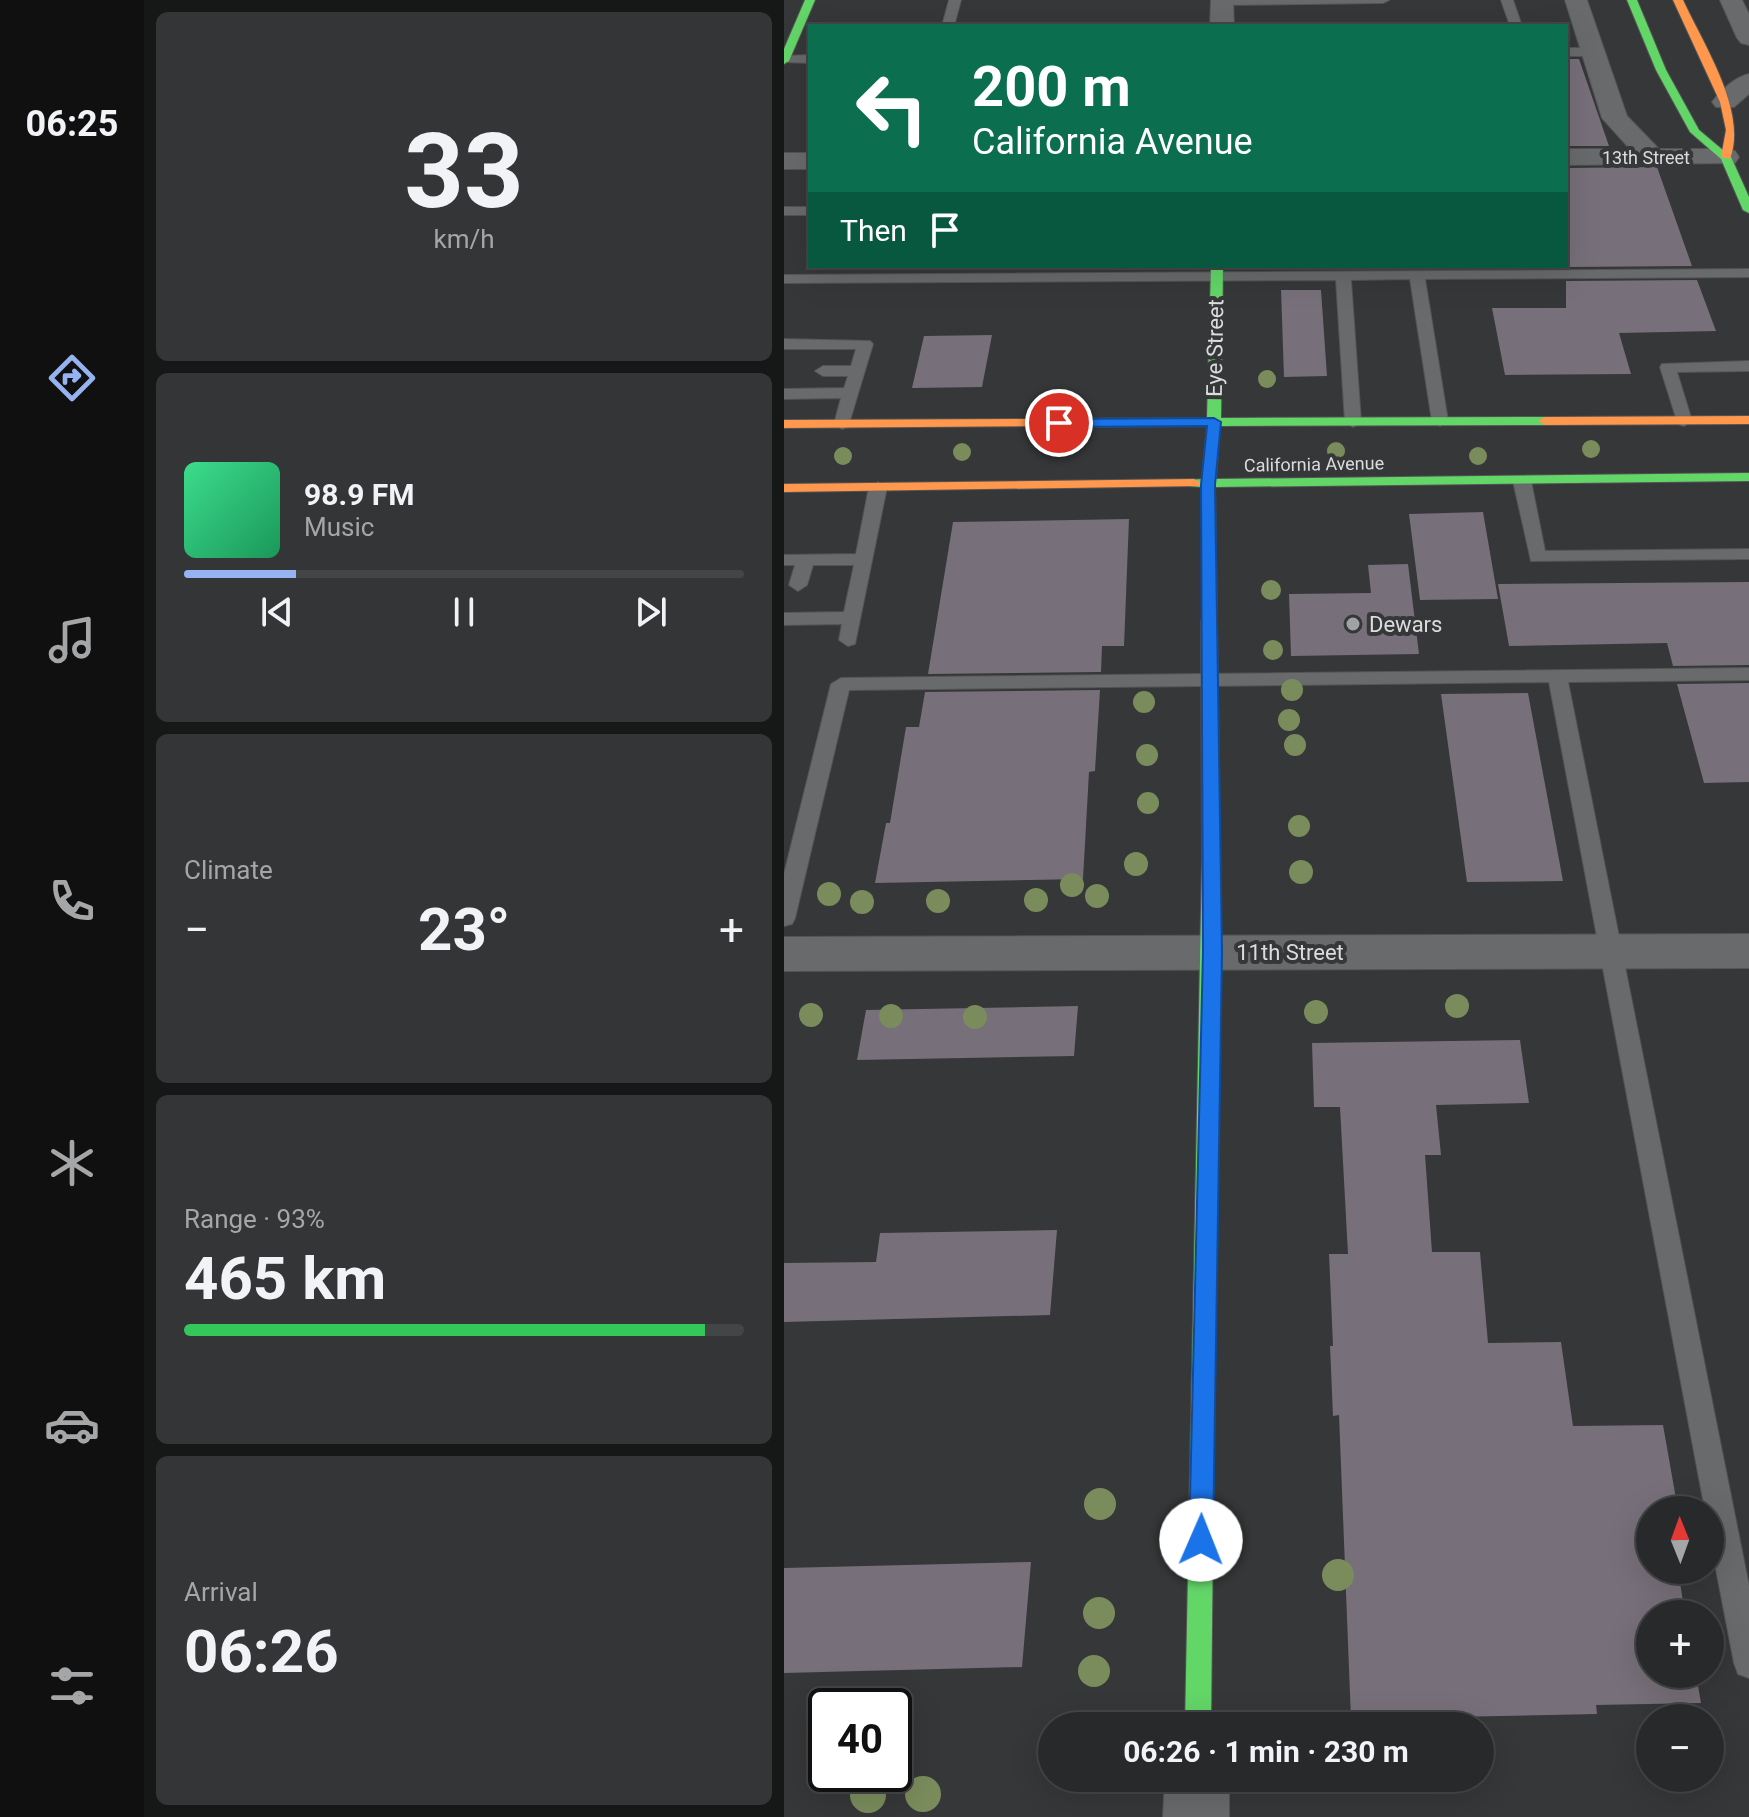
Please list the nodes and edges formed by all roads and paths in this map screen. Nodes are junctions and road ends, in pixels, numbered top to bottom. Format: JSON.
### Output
{"nodes":[{"id":1,"x":791,"y":0,"type":"edge"},
{"id":2,"x":810,"y":0,"type":"edge"},
{"id":3,"x":955,"y":0,"type":"edge"},
{"id":4,"x":1383,"y":0,"type":"edge"},
{"id":5,"x":1507,"y":0,"type":"edge"},
{"id":6,"x":1576,"y":0,"type":"edge"},
{"id":7,"x":1632,"y":0,"type":"edge"},
{"id":8,"x":1678,"y":0,"type":"edge"},
{"id":9,"x":1731,"y":0,"type":"edge"},
{"id":10,"x":1222,"y":1,"type":"edge"},
{"id":11,"x":949,"y":24,"type":"edge"},
{"id":12,"x":1222,"y":24,"type":"edge"},
{"id":13,"x":1515,"y":24,"type":"edge"},
{"id":14,"x":1749,"y":38,"type":"edge"},
{"id":15,"x":1568,"y":52,"type":"edge"},
{"id":16,"x":1593,"y":52,"type":"junction"},
{"id":17,"x":786,"y":57,"type":"edge"},
{"id":18,"x":808,"y":59,"type":"edge"},
{"id":19,"x":1749,"y":81,"type":"edge"},
{"id":20,"x":1725,"y":102,"type":"junction"},
{"id":21,"x":1651,"y":156,"type":"junction"},
{"id":22,"x":1568,"y":157,"type":"edge"},
{"id":23,"x":1726,"y":157,"type":"junction"},
{"id":24,"x":784,"y":161,"type":"edge"},
{"id":25,"x":808,"y":161,"type":"edge"},
{"id":26,"x":1749,"y":210,"type":"edge"},
{"id":27,"x":784,"y":211,"type":"edge"},
{"id":28,"x":808,"y":211,"type":"edge"},
{"id":29,"x":1217,"y":271,"type":"edge"},
{"id":30,"x":1749,"y":273,"type":"edge"},
{"id":31,"x":1417,"y":275,"type":"junction"},
{"id":32,"x":1343,"y":276,"type":"junction"},
{"id":33,"x":784,"y":279,"type":"edge"},
{"id":34,"x":784,"y":344,"type":"edge"},
{"id":35,"x":1749,"y":366,"type":"edge"},
{"id":36,"x":858,"y":371,"type":"junction"},
{"id":37,"x":851,"y":393,"type":"junction"},
{"id":38,"x":784,"y":394,"type":"edge"},
{"id":39,"x":1749,"y":420,"type":"edge"},
{"id":40,"x":1440,"y":421,"type":"junction"},
{"id":41,"x":1684,"y":421,"type":"junction"},
{"id":42,"x":1214,"y":422,"type":"junction"},
{"id":43,"x":1353,"y":422,"type":"junction"},
{"id":44,"x":784,"y":424,"type":"edge"},
{"id":45,"x":842,"y":424,"type":"junction"},
{"id":46,"x":1749,"y":477,"type":"edge"},
{"id":47,"x":1522,"y":481,"type":"junction"},
{"id":48,"x":1208,"y":485,"type":"junction"},
{"id":49,"x":878,"y":487,"type":"junction"},
{"id":50,"x":784,"y":488,"type":"edge"},
{"id":51,"x":1749,"y":554,"type":"edge"},
{"id":52,"x":862,"y":559,"type":"junction"},
{"id":53,"x":784,"y":560,"type":"edge"},
{"id":54,"x":805,"y":560,"type":"junction"},
{"id":55,"x":798,"y":585,"type":"dead end"},
{"id":56,"x":789,"y":617,"type":"edge"},
{"id":57,"x":852,"y":618,"type":"junction"},
{"id":58,"x":848,"y":640,"type":"dead end"},
{"id":59,"x":1749,"y":674,"type":"edge"},
{"id":60,"x":1557,"y":676,"type":"junction"},
{"id":61,"x":1210,"y":680,"type":"junction"},
{"id":62,"x":784,"y":918,"type":"edge"},
{"id":63,"x":1610,"y":951,"type":"junction"},
{"id":64,"x":1749,"y":951,"type":"edge"},
{"id":65,"x":1212,"y":952,"type":"junction"},
{"id":66,"x":784,"y":954,"type":"edge"},
{"id":67,"x":1749,"y":1663,"type":"edge"},
{"id":68,"x":1198,"y":1712,"type":"edge"},
{"id":69,"x":1197,"y":1792,"type":"edge"},
{"id":70,"x":1196,"y":1817,"type":"edge"}],
"edges":[{"from":1,"to":17,"type":"main road"},
{"from":2,"to":17,"type":"main road"},
{"from":3,"to":11,"type":"lane"},
{"from":4,"to":10,"type":"lane"},
{"from":5,"to":13,"type":"lane"},
{"from":6,"to":16,"type":"street"},
{"from":7,"to":23,"type":"main road"},
{"from":8,"to":20,"type":"main road"},
{"from":9,"to":14,"type":"street"},
{"from":10,"to":12,"type":"street"},
{"from":15,"to":16,"type":"lane"},
{"from":16,"to":21,"type":"street"},
{"from":17,"to":18,"type":"lane"},
{"from":19,"to":20,"type":"street"},
{"from":20,"to":23,"type":"main road"},
{"from":21,"to":22,"type":"street","name":"13th Street"},
{"from":21,"to":23,"type":"street","name":"13th Street"},
{"from":23,"to":26,"type":"main road"},
{"from":24,"to":25,"type":"street"},
{"from":27,"to":28,"type":"lane"},
{"from":29,"to":32,"type":"lane"},
{"from":29,"to":33,"type":"lane"},
{"from":29,"to":42,"type":"main road","name":"Eye Street"},
{"from":30,"to":31,"type":"lane"},
{"from":31,"to":32,"type":"lane"},
{"from":31,"to":40,"type":"lane"},
{"from":32,"to":43,"type":"lane"},
{"from":34,"to":36,"type":"lane"},
{"from":35,"to":41,"type":"lane"},
{"from":36,"to":36,"type":"lane"},
{"from":36,"to":37,"type":"lane"},
{"from":37,"to":38,"type":"lane"},
{"from":37,"to":45,"type":"lane"},
{"from":39,"to":41,"type":"main road","name":"California Avenue"},
{"from":40,"to":41,"type":"main road","name":"California Avenue"},
{"from":40,"to":43,"type":"main road","name":"California Avenue"},
{"from":42,"to":43,"type":"main road","name":"California Avenue"},
{"from":42,"to":45,"type":"main road","name":"California Avenue"},
{"from":42,"to":48,"type":"main road","name":"Eye Street"},
{"from":44,"to":45,"type":"main road","name":"California Avenue"},
{"from":46,"to":47,"type":"main road","name":"California Avenue"},
{"from":47,"to":48,"type":"main road","name":"California Avenue"},
{"from":47,"to":51,"type":"lane"},
{"from":48,"to":49,"type":"main road","name":"California Avenue"},
{"from":48,"to":61,"type":"main road","name":"Eye Street"},
{"from":49,"to":50,"type":"main road","name":"California Avenue"},
{"from":49,"to":52,"type":"lane"},
{"from":52,"to":54,"type":"lane"},
{"from":52,"to":57,"type":"lane"},
{"from":53,"to":54,"type":"lane"},
{"from":54,"to":55,"type":"lane"},
{"from":56,"to":57,"type":"lane"},
{"from":57,"to":58,"type":"lane"},
{"from":59,"to":60,"type":"lane"},
{"from":60,"to":61,"type":"lane"},
{"from":60,"to":63,"type":"lane"},
{"from":61,"to":62,"type":"lane"},
{"from":61,"to":65,"type":"main road","name":"Eye Street"},
{"from":63,"to":64,"type":"street","name":"11th Street"},
{"from":63,"to":65,"type":"street","name":"11th Street"},
{"from":63,"to":67,"type":"lane"},
{"from":65,"to":66,"type":"street","name":"11th Street"},
{"from":65,"to":68,"type":"main road","name":"Eye Street"},
{"from":69,"to":70,"type":"street"}]}
